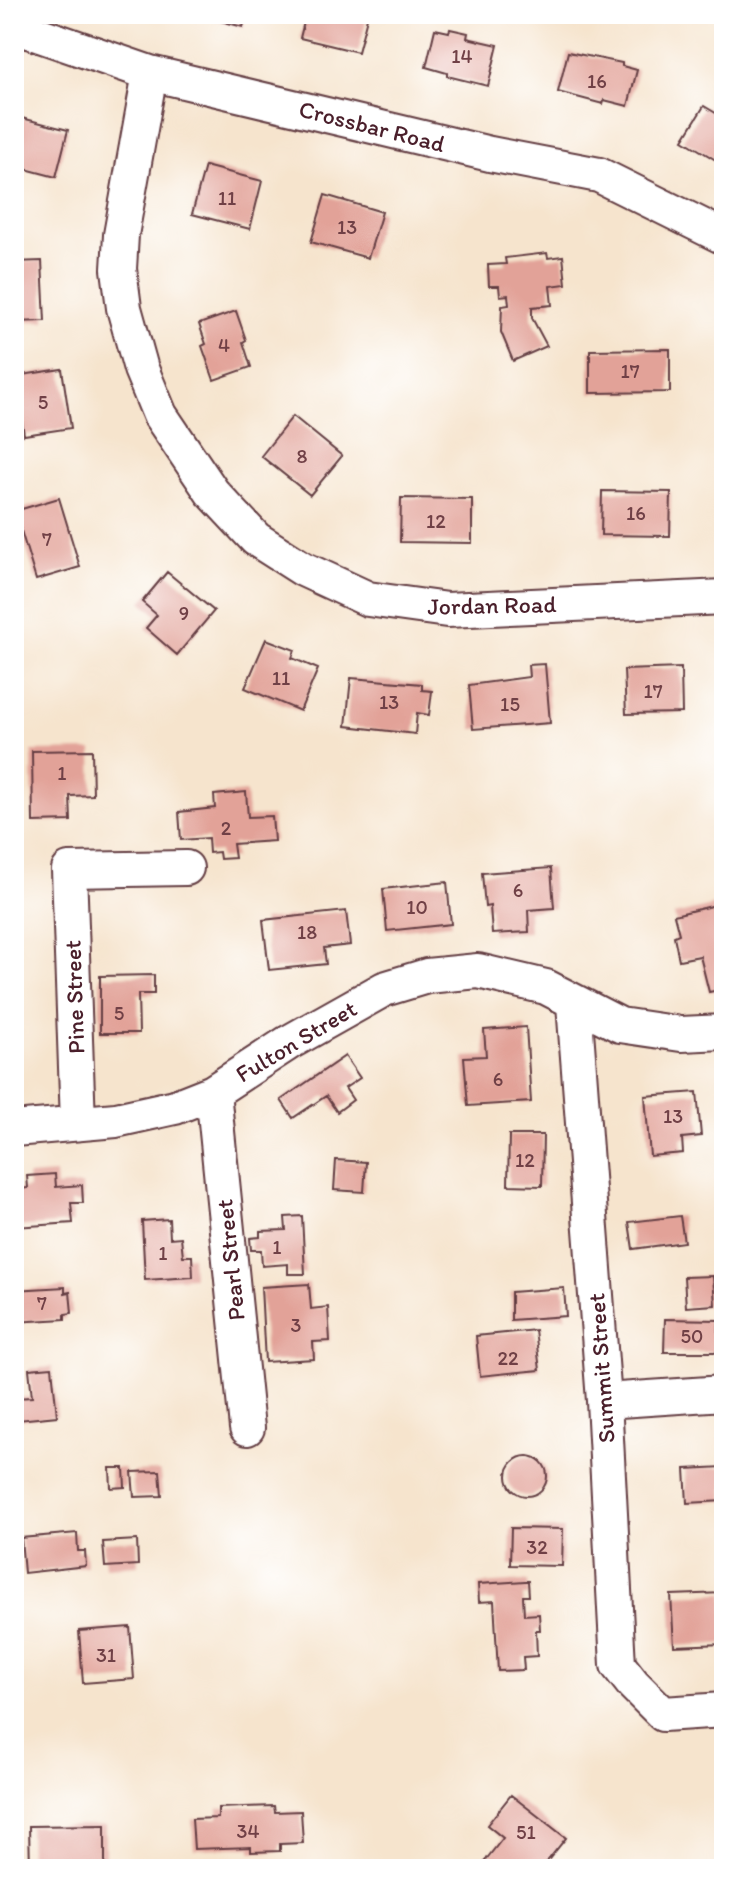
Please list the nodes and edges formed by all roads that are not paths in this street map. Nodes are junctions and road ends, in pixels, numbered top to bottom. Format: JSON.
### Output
{"nodes":[{"id":1,"x":14,"y":26,"type":"edge"},
{"id":2,"x":150,"y":73,"type":"junction"},
{"id":3,"x":724,"y":237,"type":"edge"},
{"id":4,"x":724,"y":597,"type":"edge"},
{"id":5,"x":186,"y":868,"type":"dead end"},
{"id":6,"x":574,"y":1004,"type":"junction"},
{"id":7,"x":724,"y":1032,"type":"edge"},
{"id":8,"x":213,"y":1092,"type":"junction"},
{"id":9,"x":78,"y":1123,"type":"junction"},
{"id":10,"x":14,"y":1129,"type":"edge"},
{"id":11,"x":724,"y":1393,"type":"edge"},
{"id":12,"x":604,"y":1401,"type":"junction"},
{"id":13,"x":247,"y":1428,"type":"dead end"},
{"id":14,"x":724,"y":1710,"type":"edge"}],
"edges":[{"from":1,"to":2,"type":"street","name":"Crossbar Road"},
{"from":2,"to":3,"type":"street","name":"Crossbar Road"},
{"from":2,"to":4,"type":"street","name":"Jordan Road"},
{"from":5,"to":9,"type":"street","name":"Pine Street"},
{"from":6,"to":7,"type":"street","name":"Fulton Street"},
{"from":6,"to":8,"type":"street","name":"Fulton Street"},
{"from":6,"to":12,"type":"street","name":"Summit Street"},
{"from":8,"to":9,"type":"street","name":"Fulton Street"},
{"from":8,"to":13,"type":"street","name":"Pearl Street"},
{"from":9,"to":10,"type":"street","name":"Fulton Street"},
{"from":11,"to":12,"type":"street"},
{"from":12,"to":14,"type":"street","name":"Summit Street"}]}
